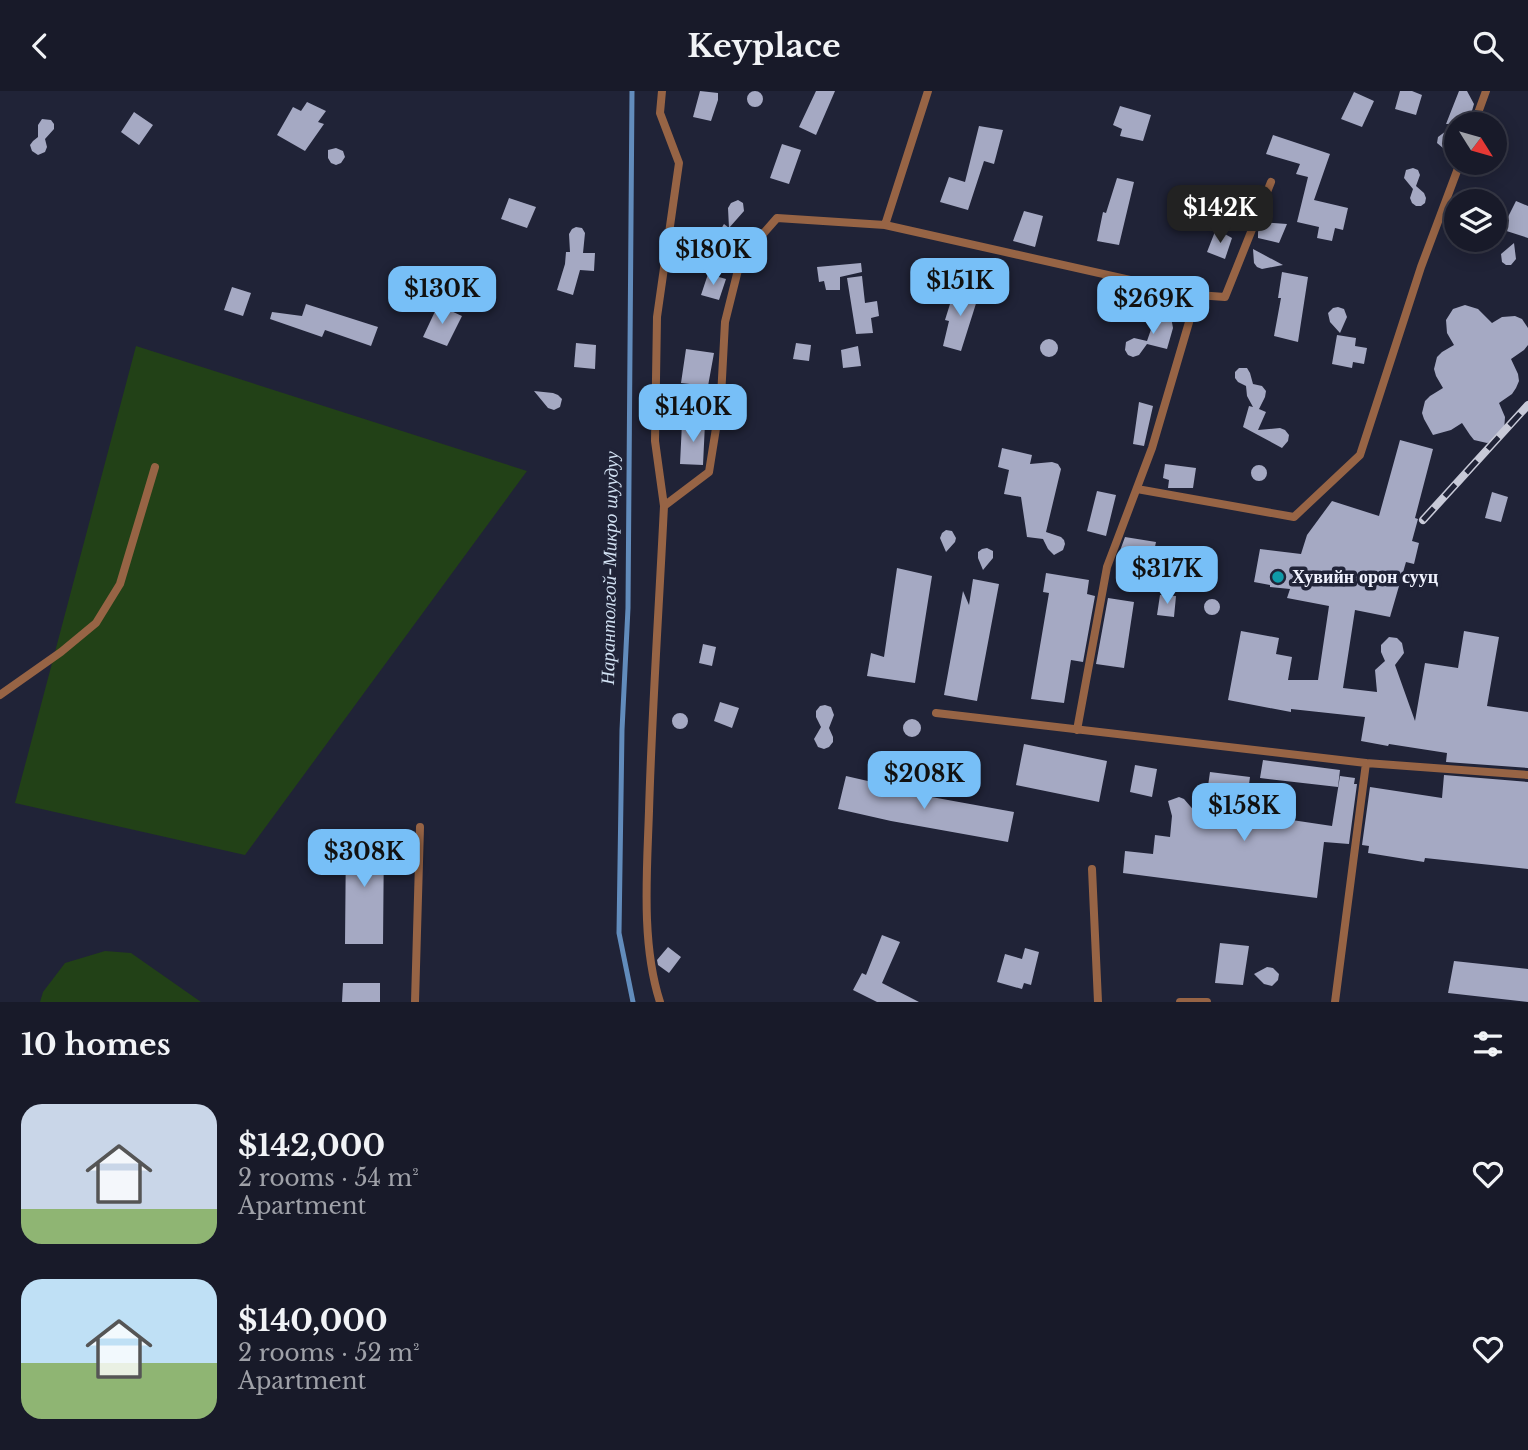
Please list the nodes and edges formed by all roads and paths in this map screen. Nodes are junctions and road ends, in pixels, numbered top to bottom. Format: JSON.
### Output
{"nodes":[{"id":1,"x":662,"y":91,"type":"edge"},
{"id":2,"x":928,"y":91,"type":"edge"},
{"id":3,"x":1486,"y":91,"type":"edge"},
{"id":4,"x":1478,"y":112,"type":"edge"},
{"id":5,"x":1456,"y":175,"type":"edge"},
{"id":6,"x":1271,"y":182,"type":"dead end"},
{"id":7,"x":885,"y":225,"type":"junction"},
{"id":8,"x":1197,"y":295,"type":"junction"},
{"id":9,"x":155,"y":467,"type":"dead end"},
{"id":10,"x":1137,"y":489,"type":"junction"},
{"id":11,"x":664,"y":506,"type":"junction"},
{"id":12,"x":0,"y":695,"type":"edge"},
{"id":13,"x":936,"y":713,"type":"dead end"},
{"id":14,"x":1077,"y":730,"type":"junction"},
{"id":15,"x":1366,"y":764,"type":"junction"},
{"id":16,"x":1528,"y":775,"type":"edge"},
{"id":17,"x":420,"y":827,"type":"dead end"},
{"id":18,"x":1092,"y":869,"type":"dead end"},
{"id":19,"x":415,"y":1002,"type":"edge"},
{"id":20,"x":660,"y":1002,"type":"edge"},
{"id":21,"x":1098,"y":1002,"type":"edge"},
{"id":22,"x":1180,"y":1002,"type":"edge"},
{"id":23,"x":1207,"y":1002,"type":"edge"},
{"id":24,"x":1335,"y":1002,"type":"edge"}],
"edges":[{"from":1,"to":11,"type":"lane"},
{"from":2,"to":7,"type":"lane"},
{"from":3,"to":4,"type":"lane"},
{"from":5,"to":10,"type":"lane"},
{"from":6,"to":8,"type":"lane"},
{"from":7,"to":8,"type":"lane"},
{"from":7,"to":11,"type":"lane"},
{"from":8,"to":10,"type":"lane"},
{"from":9,"to":12,"type":"lane"},
{"from":10,"to":14,"type":"lane"},
{"from":11,"to":20,"type":"lane"},
{"from":13,"to":14,"type":"lane"},
{"from":14,"to":15,"type":"lane"},
{"from":15,"to":16,"type":"lane"},
{"from":15,"to":24,"type":"lane"},
{"from":17,"to":19,"type":"lane"},
{"from":18,"to":21,"type":"lane"},
{"from":22,"to":23,"type":"lane"}]}
